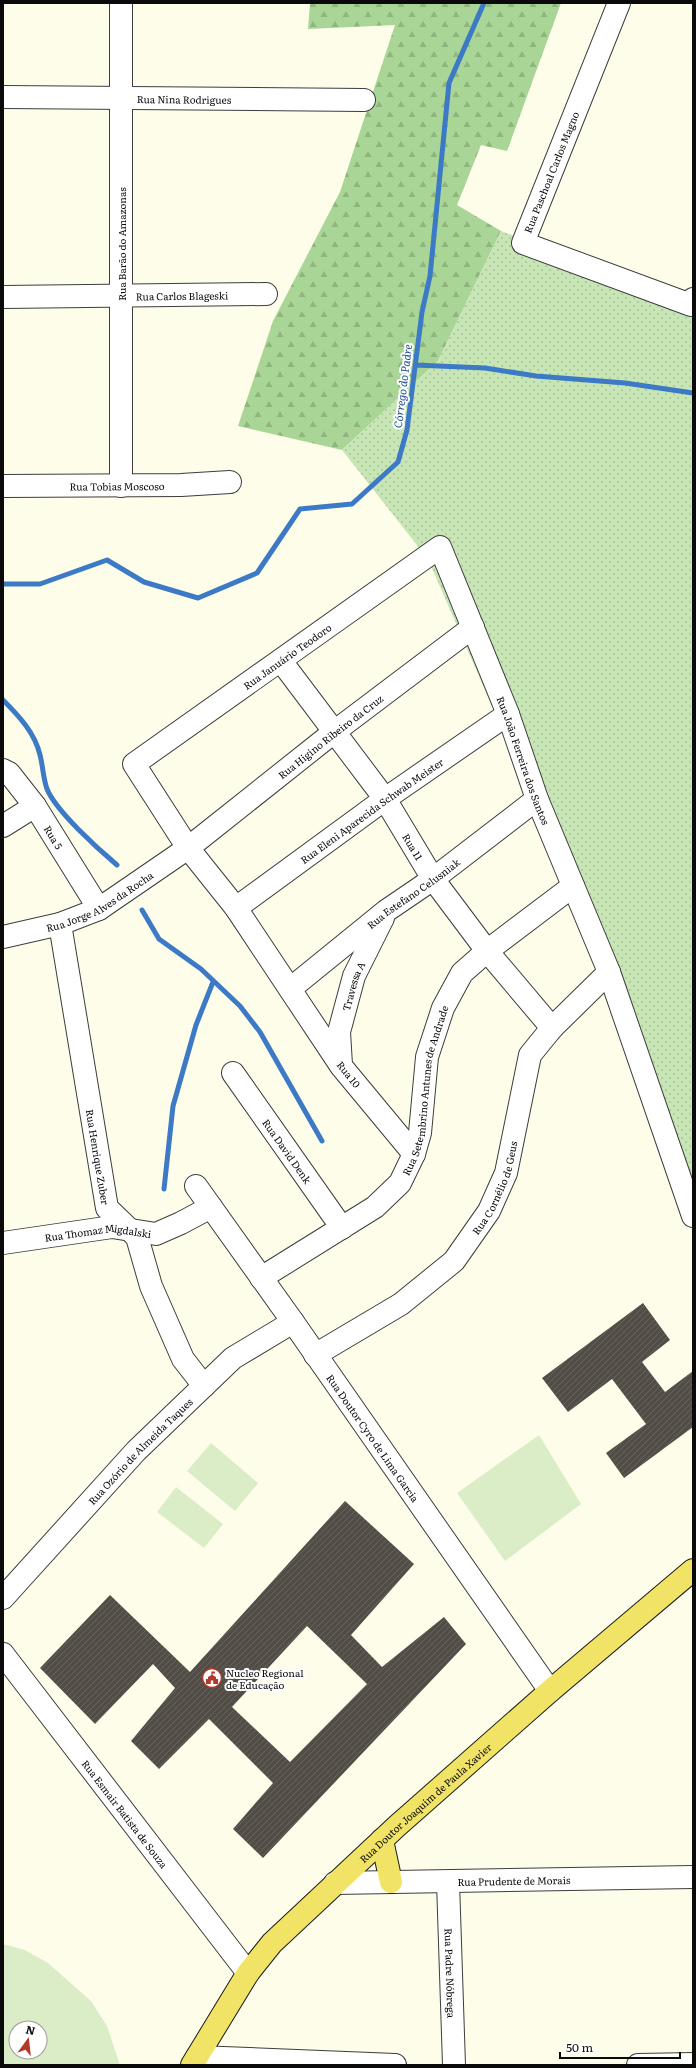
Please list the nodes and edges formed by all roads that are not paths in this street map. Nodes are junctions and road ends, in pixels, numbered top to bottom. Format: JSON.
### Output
{"nodes":[{"id":1,"x":121,"y":3,"type":"edge"},
{"id":2,"x":619,"y":3,"type":"edge"},
{"id":3,"x":3,"y":97,"type":"edge"},
{"id":4,"x":120,"y":98,"type":"junction"},
{"id":5,"x":364,"y":100,"type":"dead end"},
{"id":6,"x":266,"y":294,"type":"dead end"},
{"id":7,"x":122,"y":295,"type":"junction"},
{"id":8,"x":3,"y":297,"type":"edge"},
{"id":9,"x":692,"y":302,"type":"edge"},
{"id":10,"x":230,"y":482,"type":"dead end"},
{"id":11,"x":3,"y":486,"type":"edge"},
{"id":12,"x":122,"y":486,"type":"junction"},
{"id":13,"x":440,"y":547,"type":"joint"},
{"id":14,"x":473,"y":627,"type":"junction"},
{"id":15,"x":281,"y":661,"type":"junction"},
{"id":16,"x":508,"y":714,"type":"junction"},
{"id":17,"x":334,"y":732,"type":"junction"},
{"id":18,"x":134,"y":764,"type":"joint"},
{"id":19,"x":3,"y":770,"type":"edge"},
{"id":20,"x":385,"y":799,"type":"junction"},
{"id":21,"x":537,"y":799,"type":"junction"},
{"id":22,"x":34,"y":806,"type":"junction"},
{"id":23,"x":3,"y":826,"type":"edge"},
{"id":24,"x":188,"y":848,"type":"junction"},
{"id":25,"x":433,"y":879,"type":"junction"},
{"id":26,"x":572,"y":886,"type":"junction"},
{"id":27,"x":236,"y":908,"type":"junction"},
{"id":28,"x":99,"y":909,"type":"junction"},
{"id":29,"x":386,"y":911,"type":"junction"},
{"id":30,"x":60,"y":924,"type":"junction"},
{"id":31,"x":3,"y":937,"type":"edge"},
{"id":32,"x":487,"y":951,"type":"junction"},
{"id":33,"x":609,"y":972,"type":"junction"},
{"id":34,"x":290,"y":989,"type":"junction"},
{"id":35,"x":552,"y":1028,"type":"junction"},
{"id":36,"x":341,"y":1066,"type":"junction"},
{"id":37,"x":233,"y":1073,"type":"dead end"},
{"id":38,"x":414,"y":1154,"type":"junction"},
{"id":39,"x":196,"y":1186,"type":"dead end"},
{"id":40,"x":211,"y":1207,"type":"junction"},
{"id":41,"x":693,"y":1216,"type":"edge"},
{"id":42,"x":342,"y":1228,"type":"junction"},
{"id":43,"x":131,"y":1231,"type":"junction"},
{"id":44,"x":3,"y":1243,"type":"edge"},
{"id":45,"x":261,"y":1278,"type":"junction"},
{"id":46,"x":293,"y":1322,"type":"junction"},
{"id":47,"x":315,"y":1355,"type":"junction"},
{"id":48,"x":204,"y":1386,"type":"junction"},
{"id":49,"x":693,"y":1570,"type":"edge"},
{"id":50,"x":3,"y":1598,"type":"edge"},
{"id":51,"x":3,"y":1654,"type":"edge"},
{"id":52,"x":550,"y":1692,"type":"junction"},
{"id":53,"x":382,"y":1840,"type":"junction"},
{"id":54,"x":693,"y":1877,"type":"edge"},
{"id":55,"x":391,"y":1882,"type":"junction"},
{"id":56,"x":448,"y":1882,"type":"junction"},
{"id":57,"x":335,"y":1883,"type":"junction"},
{"id":58,"x":248,"y":1973,"type":"junction"},
{"id":59,"x":194,"y":2061,"type":"edge"},
{"id":60,"x":693,"y":2064,"type":"edge"},
{"id":61,"x":395,"y":2065,"type":"edge"},
{"id":62,"x":454,"y":2065,"type":"edge"},
{"id":63,"x":638,"y":2065,"type":"edge"}],
"edges":[{"from":1,"to":4,"type":"street","name":"Rua Barão do Amazonas"},
{"from":2,"to":9,"type":"street","name":"Rua Paschoal Carlos Magno"},
{"from":3,"to":4,"type":"street","name":"Rua Nina Rodrigues"},
{"from":4,"to":5,"type":"street","name":"Rua Nina Rodrigues"},
{"from":4,"to":7,"type":"street","name":"Rua Barão do Amazonas"},
{"from":6,"to":7,"type":"street","name":"Rua Carlos Blageski"},
{"from":7,"to":8,"type":"street","name":"Rua Carlos Blageski"},
{"from":7,"to":12,"type":"street","name":"Rua Barão do Amazonas"},
{"from":10,"to":12,"type":"street","name":"Rua Tobias Moscoso"},
{"from":11,"to":12,"type":"street","name":"Rua Tobias Moscoso"},
{"from":13,"to":14,"type":"street","name":"Rua João Ferreira dos Santos"},
{"from":13,"to":15,"type":"street","name":"Rua Januário Teodoro"},
{"from":14,"to":16,"type":"street","name":"Rua João Ferreira dos Santos"},
{"from":14,"to":17,"type":"street","name":"Rua Higino Ribeiro da Cruz"},
{"from":15,"to":17,"type":"street","name":"Rua 11"},
{"from":15,"to":18,"type":"street","name":"Rua Januário Teodoro"},
{"from":16,"to":20,"type":"street","name":"Rua Eleni Aparecida Schwab Meister"},
{"from":16,"to":21,"type":"street","name":"Rua João Ferreira dos Santos"},
{"from":17,"to":20,"type":"street","name":"Rua 11"},
{"from":17,"to":24,"type":"street","name":"Rua Higino Ribeiro da Cruz"},
{"from":18,"to":24,"type":"street","name":"Rua 10"},
{"from":19,"to":22,"type":"street","name":"Rua 5"},
{"from":20,"to":25,"type":"street","name":"Rua 11"},
{"from":20,"to":27,"type":"street","name":"Rua Eleni Aparecida Schwab Meister"},
{"from":21,"to":25,"type":"street","name":"Rua Estefano Celusniak"},
{"from":21,"to":26,"type":"street","name":"Rua João Ferreira dos Santos"},
{"from":22,"to":23,"type":"street"},
{"from":22,"to":28,"type":"street","name":"Rua 5"},
{"from":24,"to":27,"type":"street","name":"Rua 10"},
{"from":24,"to":28,"type":"street","name":"Rua Jorge Alves da Rocha"},
{"from":25,"to":29,"type":"street","name":"Rua Estefano Celusniak"},
{"from":25,"to":32,"type":"street","name":"Rua 11"},
{"from":26,"to":32,"type":"street","name":"Rua Setembrino Antunes de Andrade"},
{"from":26,"to":33,"type":"street","name":"Rua João Ferreira dos Santos"},
{"from":27,"to":34,"type":"street","name":"Rua 10"},
{"from":28,"to":30,"type":"street","name":"Rua Jorge Alves da Rocha"},
{"from":29,"to":34,"type":"street","name":"Rua Estefano Celusniak"},
{"from":29,"to":36,"type":"street","name":"Travessa A"},
{"from":30,"to":31,"type":"street","name":"Rua Jorge Alves da Rocha"},
{"from":30,"to":43,"type":"street","name":"Rua Henrique Zuber"},
{"from":32,"to":35,"type":"street","name":"Rua 11"},
{"from":32,"to":38,"type":"street","name":"Rua Setembrino Antunes de Andrade"},
{"from":33,"to":35,"type":"street","name":"Rua Cornélio de Geus"},
{"from":33,"to":41,"type":"street","name":"Rua João Ferreira dos Santos"},
{"from":34,"to":36,"type":"street","name":"Rua 10"},
{"from":35,"to":47,"type":"street","name":"Rua Cornélio de Geus"},
{"from":36,"to":38,"type":"street","name":"Rua 10"},
{"from":37,"to":42,"type":"street","name":"Rua David Denk"},
{"from":38,"to":42,"type":"street","name":"Rua Setembrino Antunes de Andrade"},
{"from":39,"to":40,"type":"street","name":"Rua Doutor Cyro de Lima Garcia"},
{"from":40,"to":43,"type":"street","name":"Rua Thomaz Migdalski"},
{"from":40,"to":45,"type":"street","name":"Rua Doutor Cyro de Lima Garcia"},
{"from":42,"to":45,"type":"street","name":"Rua Setembrino Antunes de Andrade"},
{"from":43,"to":44,"type":"street","name":"Rua Thomaz Migdalski"},
{"from":43,"to":48,"type":"street","name":"Rua Henrique Zuber"},
{"from":45,"to":46,"type":"street","name":"Rua Doutor Cyro de Lima Garcia"},
{"from":46,"to":47,"type":"street","name":"Rua Doutor Cyro de Lima Garcia"},
{"from":46,"to":48,"type":"street","name":"Rua Ozório de Almeida Taques"},
{"from":47,"to":52,"type":"street","name":"Rua Doutor Cyro de Lima Garcia"},
{"from":48,"to":50,"type":"street","name":"Rua Ozório de Almeida Taques"},
{"from":49,"to":52,"type":"main road","name":"Rua Doutor Joaquim de Paula Xavier"},
{"from":51,"to":58,"type":"street","name":"Rua Esmair Batista de Souza"},
{"from":52,"to":53,"type":"main road","name":"Rua Doutor Joaquim de Paula Xavier"},
{"from":53,"to":55,"type":"main road"},
{"from":53,"to":57,"type":"main road","name":"Rua Doutor Joaquim de Paula Xavier"},
{"from":54,"to":56,"type":"street","name":"Rua Prudente de Morais"},
{"from":55,"to":56,"type":"street","name":"Rua Prudente de Morais"},
{"from":55,"to":57,"type":"street","name":"Rua Prudente de Morais"},
{"from":56,"to":62,"type":"street","name":"Rua Padre Nóbrega"},
{"from":57,"to":58,"type":"main road","name":"Rua Doutor Joaquim de Paula Xavier"},
{"from":58,"to":59,"type":"main road","name":"Rua Doutor Joaquim de Paula Xavier"},
{"from":59,"to":61,"type":"street"},
{"from":60,"to":63,"type":"street"}]}
